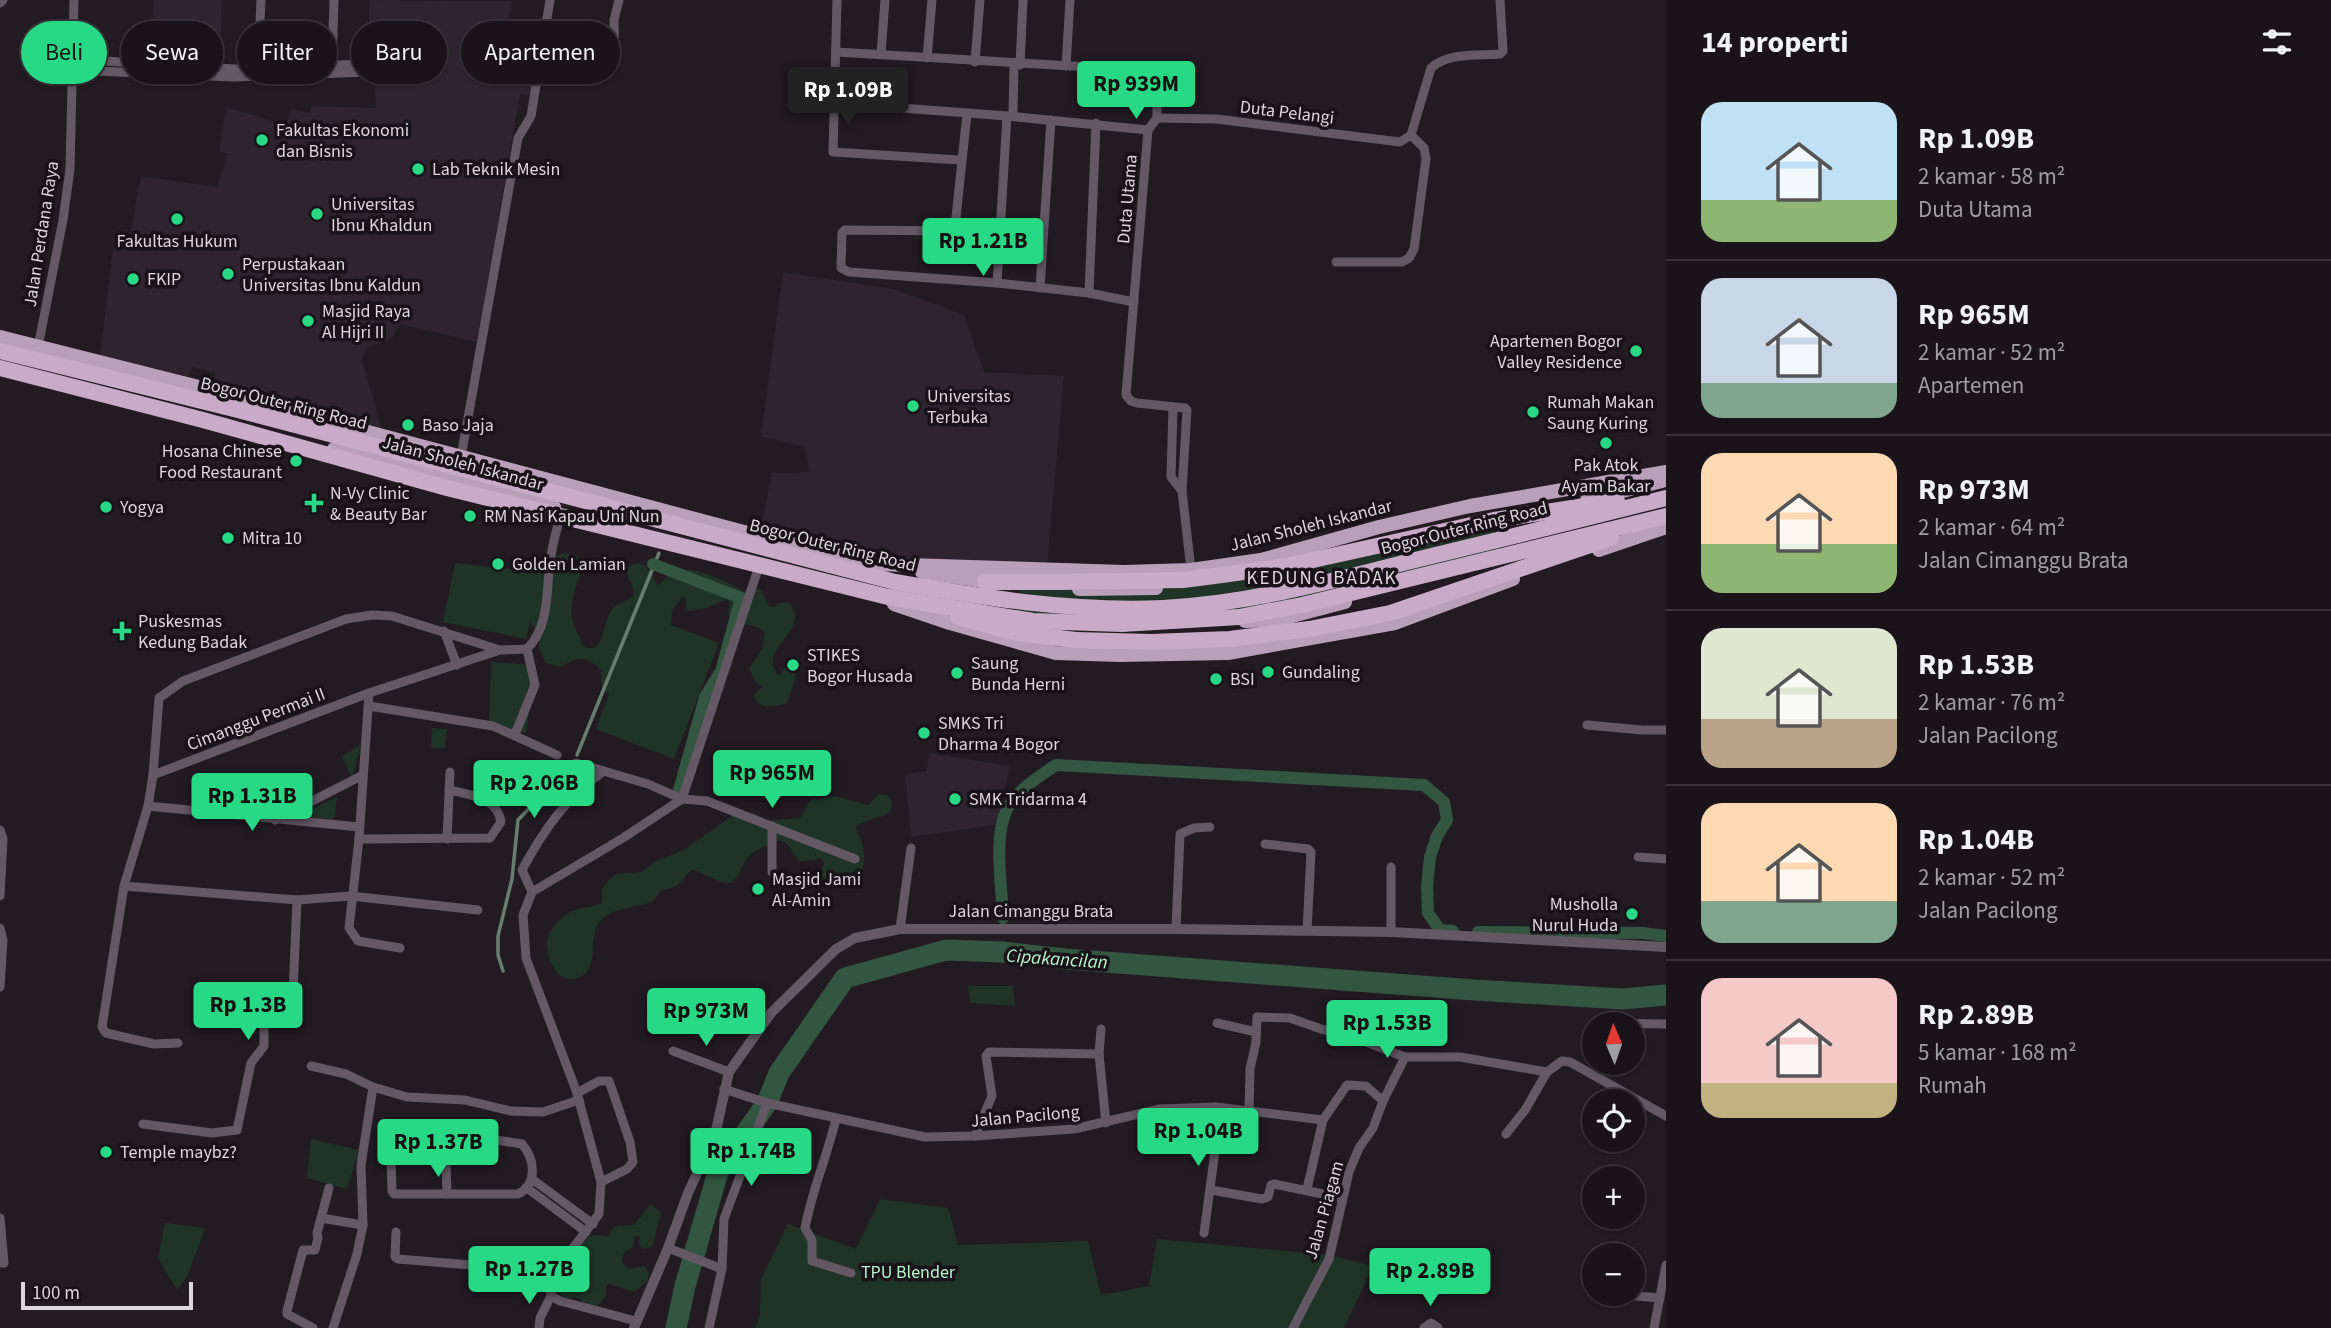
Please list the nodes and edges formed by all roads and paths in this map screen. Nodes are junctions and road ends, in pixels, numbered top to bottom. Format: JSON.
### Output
{"nodes":[{"id":1,"x":74,"y":0,"type":"edge"},
{"id":2,"x":261,"y":0,"type":"edge"},
{"id":3,"x":334,"y":0,"type":"edge"},
{"id":4,"x":550,"y":0,"type":"edge"},
{"id":5,"x":619,"y":0,"type":"edge"},
{"id":6,"x":837,"y":0,"type":"edge"},
{"id":7,"x":885,"y":0,"type":"edge"},
{"id":8,"x":932,"y":0,"type":"edge"},
{"id":9,"x":980,"y":0,"type":"edge"},
{"id":10,"x":1023,"y":0,"type":"edge"},
{"id":11,"x":1070,"y":0,"type":"edge"},
{"id":12,"x":1500,"y":0,"type":"edge"},
{"id":13,"x":73,"y":21,"type":"edge"},
{"id":14,"x":260,"y":21,"type":"edge"},
{"id":15,"x":333,"y":21,"type":"edge"},
{"id":16,"x":614,"y":21,"type":"edge"},
{"id":17,"x":836,"y":52,"type":"junction"},
{"id":18,"x":881,"y":54,"type":"junction"},
{"id":19,"x":927,"y":58,"type":"junction"},
{"id":20,"x":107,"y":61,"type":"edge"},
{"id":21,"x":975,"y":62,"type":"junction"},
{"id":22,"x":337,"y":65,"type":"edge"},
{"id":23,"x":1017,"y":65,"type":"junction"},
{"id":24,"x":1066,"y":66,"type":"junction"},
{"id":25,"x":237,"y":68,"type":"edge"},
{"id":26,"x":107,"y":72,"type":"edge"},
{"id":27,"x":337,"y":72,"type":"edge"},
{"id":28,"x":237,"y":77,"type":"edge"},
{"id":29,"x":72,"y":84,"type":"edge"},
{"id":30,"x":835,"y":103,"type":"junction"},
{"id":31,"x":967,"y":114,"type":"junction"},
{"id":32,"x":1010,"y":116,"type":"junction"},
{"id":33,"x":1157,"y":118,"type":"junction"},
{"id":34,"x":1051,"y":120,"type":"junction"},
{"id":35,"x":1096,"y":123,"type":"junction"},
{"id":36,"x":1148,"y":130,"type":"junction"},
{"id":37,"x":1411,"y":135,"type":"junction"},
{"id":38,"x":960,"y":160,"type":"junction"},
{"id":39,"x":953,"y":230,"type":"junction"},
{"id":40,"x":999,"y":244,"type":"junction"},
{"id":41,"x":1336,"y":262,"type":"dead end"},
{"id":42,"x":997,"y":283,"type":"junction"},
{"id":43,"x":1040,"y":288,"type":"junction"},
{"id":44,"x":1089,"y":293,"type":"junction"},
{"id":45,"x":1134,"y":302,"type":"junction"},
{"id":46,"x":0,"y":337,"type":"edge"},
{"id":47,"x":38,"y":347,"type":"junction"},
{"id":48,"x":0,"y":351,"type":"edge"},
{"id":49,"x":0,"y":366,"type":"edge"},
{"id":50,"x":1173,"y":407,"type":"junction"},
{"id":51,"x":350,"y":428,"type":"junction"},
{"id":52,"x":342,"y":451,"type":"junction"},
{"id":53,"x":461,"y":457,"type":"junction"},
{"id":54,"x":1666,"y":472,"type":"edge"},
{"id":55,"x":1666,"y":480,"type":"edge"},
{"id":56,"x":1182,"y":491,"type":"junction"},
{"id":57,"x":1666,"y":496,"type":"edge"},
{"id":58,"x":1582,"y":501,"type":"junction"},
{"id":59,"x":562,"y":509,"type":"junction"},
{"id":60,"x":1666,"y":518,"type":"edge"},
{"id":61,"x":1666,"y":527,"type":"edge"},
{"id":62,"x":1651,"y":532,"type":"junction"},
{"id":63,"x":1591,"y":538,"type":"junction"},
{"id":64,"x":760,"y":563,"type":"junction"},
{"id":65,"x":876,"y":564,"type":"junction"},
{"id":66,"x":1191,"y":570,"type":"junction"},
{"id":67,"x":985,"y":582,"type":"junction"},
{"id":68,"x":913,"y":610,"type":"junction"},
{"id":69,"x":958,"y":617,"type":"junction"},
{"id":70,"x":444,"y":631,"type":"junction"},
{"id":71,"x":527,"y":649,"type":"junction"},
{"id":72,"x":499,"y":650,"type":"junction"},
{"id":73,"x":457,"y":665,"type":"junction"},
{"id":74,"x":369,"y":693,"type":"junction"},
{"id":75,"x":369,"y":706,"type":"junction"},
{"id":76,"x":1587,"y":725,"type":"dead end"},
{"id":77,"x":1666,"y":730,"type":"edge"},
{"id":78,"x":515,"y":734,"type":"junction"},
{"id":79,"x":557,"y":755,"type":"dead end"},
{"id":80,"x":576,"y":763,"type":"dead end"},
{"id":81,"x":604,"y":771,"type":"junction"},
{"id":82,"x":450,"y":772,"type":"dead end"},
{"id":83,"x":153,"y":775,"type":"junction"},
{"id":84,"x":363,"y":775,"type":"junction"},
{"id":85,"x":449,"y":790,"type":"junction"},
{"id":86,"x":682,"y":799,"type":"junction"},
{"id":87,"x":148,"y":806,"type":"junction"},
{"id":88,"x":274,"y":820,"type":"junction"},
{"id":89,"x":359,"y":827,"type":"junction"},
{"id":90,"x":772,"y":827,"type":"junction"},
{"id":91,"x":1210,"y":827,"type":"dead end"},
{"id":92,"x":1,"y":832,"type":"edge"},
{"id":93,"x":359,"y":839,"type":"junction"},
{"id":94,"x":447,"y":839,"type":"junction"},
{"id":95,"x":1265,"y":844,"type":"dead end"},
{"id":96,"x":911,"y":848,"type":"dead end"},
{"id":97,"x":1639,"y":857,"type":"dead end"},
{"id":98,"x":855,"y":859,"type":"dead end"},
{"id":99,"x":1666,"y":859,"type":"edge"},
{"id":100,"x":1391,"y":867,"type":"dead end"},
{"id":101,"x":772,"y":873,"type":"dead end"},
{"id":102,"x":124,"y":886,"type":"junction"},
{"id":103,"x":532,"y":892,"type":"junction"},
{"id":104,"x":0,"y":896,"type":"edge"},
{"id":105,"x":351,"y":897,"type":"junction"},
{"id":106,"x":297,"y":900,"type":"junction"},
{"id":107,"x":478,"y":910,"type":"dead end"},
{"id":108,"x":0,"y":928,"type":"edge"},
{"id":109,"x":900,"y":929,"type":"junction"},
{"id":110,"x":1176,"y":929,"type":"junction"},
{"id":111,"x":1307,"y":930,"type":"junction"},
{"id":112,"x":1391,"y":932,"type":"junction"},
{"id":113,"x":1666,"y":947,"type":"edge"},
{"id":114,"x":400,"y":948,"type":"dead end"},
{"id":115,"x":0,"y":987,"type":"edge"},
{"id":116,"x":1217,"y":1023,"type":"dead end"},
{"id":117,"x":1645,"y":1024,"type":"edge"},
{"id":118,"x":1666,"y":1024,"type":"edge"},
{"id":119,"x":1101,"y":1029,"type":"dead end"},
{"id":120,"x":1256,"y":1032,"type":"junction"},
{"id":121,"x":178,"y":1042,"type":"dead end"},
{"id":122,"x":673,"y":1051,"type":"dead end"},
{"id":123,"x":1100,"y":1054,"type":"junction"},
{"id":124,"x":1405,"y":1058,"type":"junction"},
{"id":125,"x":311,"y":1066,"type":"dead end"},
{"id":126,"x":730,"y":1072,"type":"junction"},
{"id":127,"x":1548,"y":1072,"type":"junction"},
{"id":128,"x":373,"y":1087,"type":"junction"},
{"id":129,"x":724,"y":1089,"type":"junction"},
{"id":130,"x":578,"y":1097,"type":"junction"},
{"id":131,"x":1383,"y":1101,"type":"junction"},
{"id":132,"x":766,"y":1103,"type":"junction"},
{"id":133,"x":1216,"y":1107,"type":"junction"},
{"id":134,"x":1250,"y":1112,"type":"junction"},
{"id":135,"x":1666,"y":1116,"type":"edge"},
{"id":136,"x":836,"y":1119,"type":"junction"},
{"id":137,"x":1323,"y":1120,"type":"junction"},
{"id":138,"x":1106,"y":1123,"type":"junction"},
{"id":139,"x":143,"y":1124,"type":"dead end"},
{"id":140,"x":445,"y":1132,"type":"junction"},
{"id":141,"x":1506,"y":1134,"type":"dead end"},
{"id":142,"x":975,"y":1136,"type":"junction"},
{"id":143,"x":601,"y":1182,"type":"junction"},
{"id":144,"x":530,"y":1184,"type":"junction"},
{"id":145,"x":329,"y":1188,"type":"dead end"},
{"id":146,"x":1307,"y":1189,"type":"junction"},
{"id":147,"x":1212,"y":1190,"type":"junction"},
{"id":148,"x":447,"y":1194,"type":"junction"},
{"id":149,"x":1342,"y":1198,"type":"junction"},
{"id":150,"x":321,"y":1218,"type":"junction"},
{"id":151,"x":0,"y":1219,"type":"edge"},
{"id":152,"x":593,"y":1224,"type":"junction"},
{"id":153,"x":363,"y":1225,"type":"junction"},
{"id":154,"x":396,"y":1232,"type":"dead end"},
{"id":155,"x":586,"y":1232,"type":"junction"},
{"id":156,"x":1204,"y":1233,"type":"dead end"},
{"id":157,"x":668,"y":1248,"type":"junction"},
{"id":158,"x":1,"y":1250,"type":"edge"},
{"id":159,"x":0,"y":1263,"type":"edge"},
{"id":160,"x":1666,"y":1265,"type":"edge"},
{"id":161,"x":722,"y":1269,"type":"junction"},
{"id":162,"x":851,"y":1273,"type":"dead end"},
{"id":163,"x":550,"y":1278,"type":"junction"},
{"id":164,"x":551,"y":1296,"type":"junction"},
{"id":165,"x":1645,"y":1297,"type":"edge"},
{"id":166,"x":1660,"y":1298,"type":"junction"},
{"id":167,"x":635,"y":1325,"type":"edge"},
{"id":168,"x":313,"y":1328,"type":"edge"},
{"id":169,"x":333,"y":1328,"type":"edge"},
{"id":170,"x":539,"y":1328,"type":"edge"},
{"id":171,"x":709,"y":1328,"type":"edge"},
{"id":172,"x":1293,"y":1328,"type":"edge"},
{"id":173,"x":1424,"y":1328,"type":"edge"},
{"id":174,"x":1438,"y":1328,"type":"edge"},
{"id":175,"x":1654,"y":1328,"type":"edge"}],
"edges":[{"from":1,"to":13,"type":"street","name":"Jalan Perdana Raya"},
{"from":2,"to":14,"type":"street"},
{"from":3,"to":15,"type":"street"},
{"from":4,"to":53,"type":"street"},
{"from":5,"to":16,"type":"street"},
{"from":6,"to":17,"type":"street"},
{"from":7,"to":18,"type":"street"},
{"from":8,"to":19,"type":"street"},
{"from":9,"to":21,"type":"street"},
{"from":10,"to":23,"type":"street"},
{"from":11,"to":24,"type":"street"},
{"from":12,"to":37,"type":"street"},
{"from":17,"to":18,"type":"street"},
{"from":17,"to":30,"type":"street"},
{"from":18,"to":19,"type":"street"},
{"from":19,"to":21,"type":"street"},
{"from":20,"to":25,"type":"street"},
{"from":21,"to":23,"type":"street"},
{"from":22,"to":27,"type":"street"},
{"from":23,"to":24,"type":"street"},
{"from":23,"to":32,"type":"street"},
{"from":24,"to":33,"type":"street"},
{"from":26,"to":28,"type":"street"},
{"from":29,"to":47,"type":"street","name":"Jalan Perdana Raya"},
{"from":30,"to":31,"type":"street"},
{"from":30,"to":38,"type":"street"},
{"from":31,"to":32,"type":"street"},
{"from":31,"to":38,"type":"street"},
{"from":32,"to":34,"type":"street"},
{"from":32,"to":40,"type":"street"},
{"from":33,"to":36,"type":"street","name":"Duta Utama"},
{"from":33,"to":37,"type":"street","name":"Duta Pelangi"},
{"from":34,"to":35,"type":"street"},
{"from":34,"to":43,"type":"street"},
{"from":35,"to":36,"type":"street"},
{"from":35,"to":44,"type":"street"},
{"from":36,"to":45,"type":"street","name":"Duta Utama"},
{"from":37,"to":41,"type":"street"},
{"from":38,"to":39,"type":"street"},
{"from":39,"to":40,"type":"street"},
{"from":39,"to":42,"type":"street"},
{"from":40,"to":42,"type":"street"},
{"from":42,"to":43,"type":"street"},
{"from":43,"to":44,"type":"street"},
{"from":44,"to":45,"type":"street"},
{"from":45,"to":50,"type":"street","name":"Duta Utama"},
{"from":46,"to":47,"type":"highway","name":"Jalan Sholeh Iskandar"},
{"from":47,"to":51,"type":"highway","name":"Jalan Sholeh Iskandar"},
{"from":48,"to":57,"type":"highway","name":"Bogor Outer Ring Road","bridge":true},
{"from":49,"to":52,"type":"highway","name":"Jalan Sholeh Iskandar"},
{"from":49,"to":60,"type":"highway","name":"Bogor Outer Ring Road","bridge":true},
{"from":50,"to":56,"type":"street"},
{"from":50,"to":56,"type":"street"},
{"from":51,"to":52,"type":"highway"},
{"from":51,"to":53,"type":"highway","name":"Jalan Sholeh Iskandar"},
{"from":52,"to":59,"type":"highway","name":"Jalan Sholeh Iskandar"},
{"from":53,"to":65,"type":"highway","name":"Jalan Sholeh Iskandar"},
{"from":54,"to":66,"type":"highway","name":"Jalan Sholeh Iskandar"},
{"from":55,"to":58,"type":"highway","name":"Jalan Sholeh Iskandar"},
{"from":56,"to":66,"type":"street"},
{"from":57,"to":67,"type":"highway","bridge":true},
{"from":58,"to":63,"type":"highway"},
{"from":58,"to":67,"type":"highway","name":"Jalan Sholeh Iskandar"},
{"from":59,"to":64,"type":"highway","name":"Jalan Sholeh Iskandar"},
{"from":59,"to":71,"type":"street"},
{"from":60,"to":69,"type":"highway","bridge":true},
{"from":61,"to":62,"type":"highway","name":"Jalan Sholeh Iskandar"},
{"from":62,"to":63,"type":"highway","name":"Jalan Sholeh Iskandar"},
{"from":62,"to":68,"type":"highway","name":"Jalan Sholeh Iskandar"},
{"from":63,"to":69,"type":"highway","name":"Jalan Sholeh Iskandar"},
{"from":64,"to":68,"type":"highway","name":"Jalan Sholeh Iskandar"},
{"from":64,"to":86,"type":"street"},
{"from":65,"to":66,"type":"highway","name":"Jalan Sholeh Iskandar"},
{"from":65,"to":67,"type":"highway","name":"Jalan Sholeh Iskandar"},
{"from":68,"to":69,"type":"highway","name":"Jalan Sholeh Iskandar"},
{"from":70,"to":72,"type":"street","name":"Cimanggu Permai II"},
{"from":70,"to":73,"type":"street"},
{"from":70,"to":83,"type":"street","name":"Cimanggu Permai II"},
{"from":71,"to":72,"type":"street","name":"Cimanggu Permai II"},
{"from":71,"to":78,"type":"street"},
{"from":72,"to":73,"type":"street","name":"Cimanggu Permai II"},
{"from":73,"to":74,"type":"street","name":"Cimanggu Permai II"},
{"from":74,"to":75,"type":"street"},
{"from":74,"to":83,"type":"street","name":"Cimanggu Permai II"},
{"from":75,"to":78,"type":"street"},
{"from":75,"to":84,"type":"street"},
{"from":76,"to":77,"type":"street"},
{"from":78,"to":79,"type":"street"},
{"from":80,"to":81,"type":"street"},
{"from":81,"to":86,"type":"street"},
{"from":81,"to":103,"type":"street"},
{"from":82,"to":85,"type":"street"},
{"from":83,"to":87,"type":"street","name":"Cimanggu Permai II"},
{"from":84,"to":88,"type":"street"},
{"from":84,"to":89,"type":"street"},
{"from":85,"to":94,"type":"street"},
{"from":85,"to":94,"type":"street"},
{"from":86,"to":90,"type":"street"},
{"from":86,"to":103,"type":"street"},
{"from":87,"to":88,"type":"street"},
{"from":87,"to":102,"type":"street","name":"Cimanggu Permai II"},
{"from":88,"to":89,"type":"street"},
{"from":89,"to":93,"type":"street"},
{"from":90,"to":98,"type":"street"},
{"from":90,"to":101,"type":"street"},
{"from":91,"to":110,"type":"street"},
{"from":92,"to":104,"type":"street"},
{"from":93,"to":94,"type":"street"},
{"from":93,"to":105,"type":"street"},
{"from":95,"to":111,"type":"street"},
{"from":96,"to":109,"type":"street"},
{"from":97,"to":99,"type":"street"},
{"from":100,"to":112,"type":"street"},
{"from":102,"to":106,"type":"street"},
{"from":102,"to":121,"type":"street","name":"Cimanggu Permai II"},
{"from":103,"to":130,"type":"street"},
{"from":105,"to":106,"type":"street"},
{"from":105,"to":107,"type":"street"},
{"from":105,"to":114,"type":"street"},
{"from":106,"to":139,"type":"street"},
{"from":108,"to":115,"type":"street"},
{"from":109,"to":110,"type":"street","name":"Jalan Cimanggu Brata"},
{"from":109,"to":126,"type":"street","name":"Jalan Cimanggu Brata"},
{"from":110,"to":111,"type":"street","name":"Jalan Cimanggu Brata"},
{"from":111,"to":112,"type":"street","name":"Jalan Cimanggu Brata"},
{"from":112,"to":113,"type":"street","name":"Jalan Cimanggu Brata"},
{"from":116,"to":120,"type":"street"},
{"from":117,"to":118,"type":"street"},
{"from":119,"to":123,"type":"street"},
{"from":120,"to":124,"type":"street"},
{"from":120,"to":134,"type":"street"},
{"from":122,"to":126,"type":"street"},
{"from":123,"to":138,"type":"street"},
{"from":123,"to":142,"type":"street"},
{"from":124,"to":127,"type":"street"},
{"from":124,"to":131,"type":"street"},
{"from":125,"to":128,"type":"street"},
{"from":126,"to":129,"type":"street","name":"Jalan Cimanggu Brata"},
{"from":127,"to":135,"type":"street"},
{"from":127,"to":141,"type":"street"},
{"from":128,"to":130,"type":"street"},
{"from":128,"to":153,"type":"street"},
{"from":129,"to":132,"type":"street","name":"Jalan Pacilong"},
{"from":129,"to":157,"type":"street","name":"Jalan Cimanggu Brata"},
{"from":130,"to":143,"type":"street"},
{"from":130,"to":143,"type":"street"},
{"from":131,"to":137,"type":"street"},
{"from":131,"to":149,"type":"street","name":"Jalan Piagam"},
{"from":132,"to":136,"type":"street","name":"Jalan Pacilong"},
{"from":132,"to":161,"type":"street"},
{"from":133,"to":134,"type":"street","name":"Jalan Pacilong"},
{"from":133,"to":138,"type":"street","name":"Jalan Pacilong"},
{"from":133,"to":147,"type":"street"},
{"from":134,"to":137,"type":"street","name":"Jalan Pacilong"},
{"from":136,"to":142,"type":"street","name":"Jalan Pacilong"},
{"from":136,"to":162,"type":"street"},
{"from":137,"to":146,"type":"street"},
{"from":138,"to":142,"type":"street","name":"Jalan Pacilong"},
{"from":140,"to":144,"type":"street"},
{"from":140,"to":148,"type":"street"},
{"from":140,"to":148,"type":"street"},
{"from":143,"to":152,"type":"street"},
{"from":144,"to":148,"type":"street"},
{"from":144,"to":152,"type":"street"},
{"from":144,"to":155,"type":"street"},
{"from":145,"to":150,"type":"street"},
{"from":146,"to":147,"type":"street"},
{"from":146,"to":149,"type":"street"},
{"from":147,"to":156,"type":"street"},
{"from":149,"to":172,"type":"street","name":"Jalan Piagam"},
{"from":150,"to":153,"type":"street"},
{"from":150,"to":168,"type":"street"},
{"from":151,"to":158,"type":"street"},
{"from":152,"to":155,"type":"street"},
{"from":153,"to":169,"type":"street"},
{"from":154,"to":163,"type":"street"},
{"from":155,"to":163,"type":"street"},
{"from":157,"to":161,"type":"street"},
{"from":157,"to":167,"type":"street","name":"Jalan Cimanggu Brata"},
{"from":158,"to":159,"type":"street"},
{"from":160,"to":166,"type":"street"},
{"from":161,"to":171,"type":"street"},
{"from":163,"to":164,"type":"street"},
{"from":164,"to":167,"type":"street"},
{"from":164,"to":170,"type":"street"},
{"from":165,"to":166,"type":"street"},
{"from":166,"to":175,"type":"street"},
{"from":173,"to":174,"type":"street"}]}
